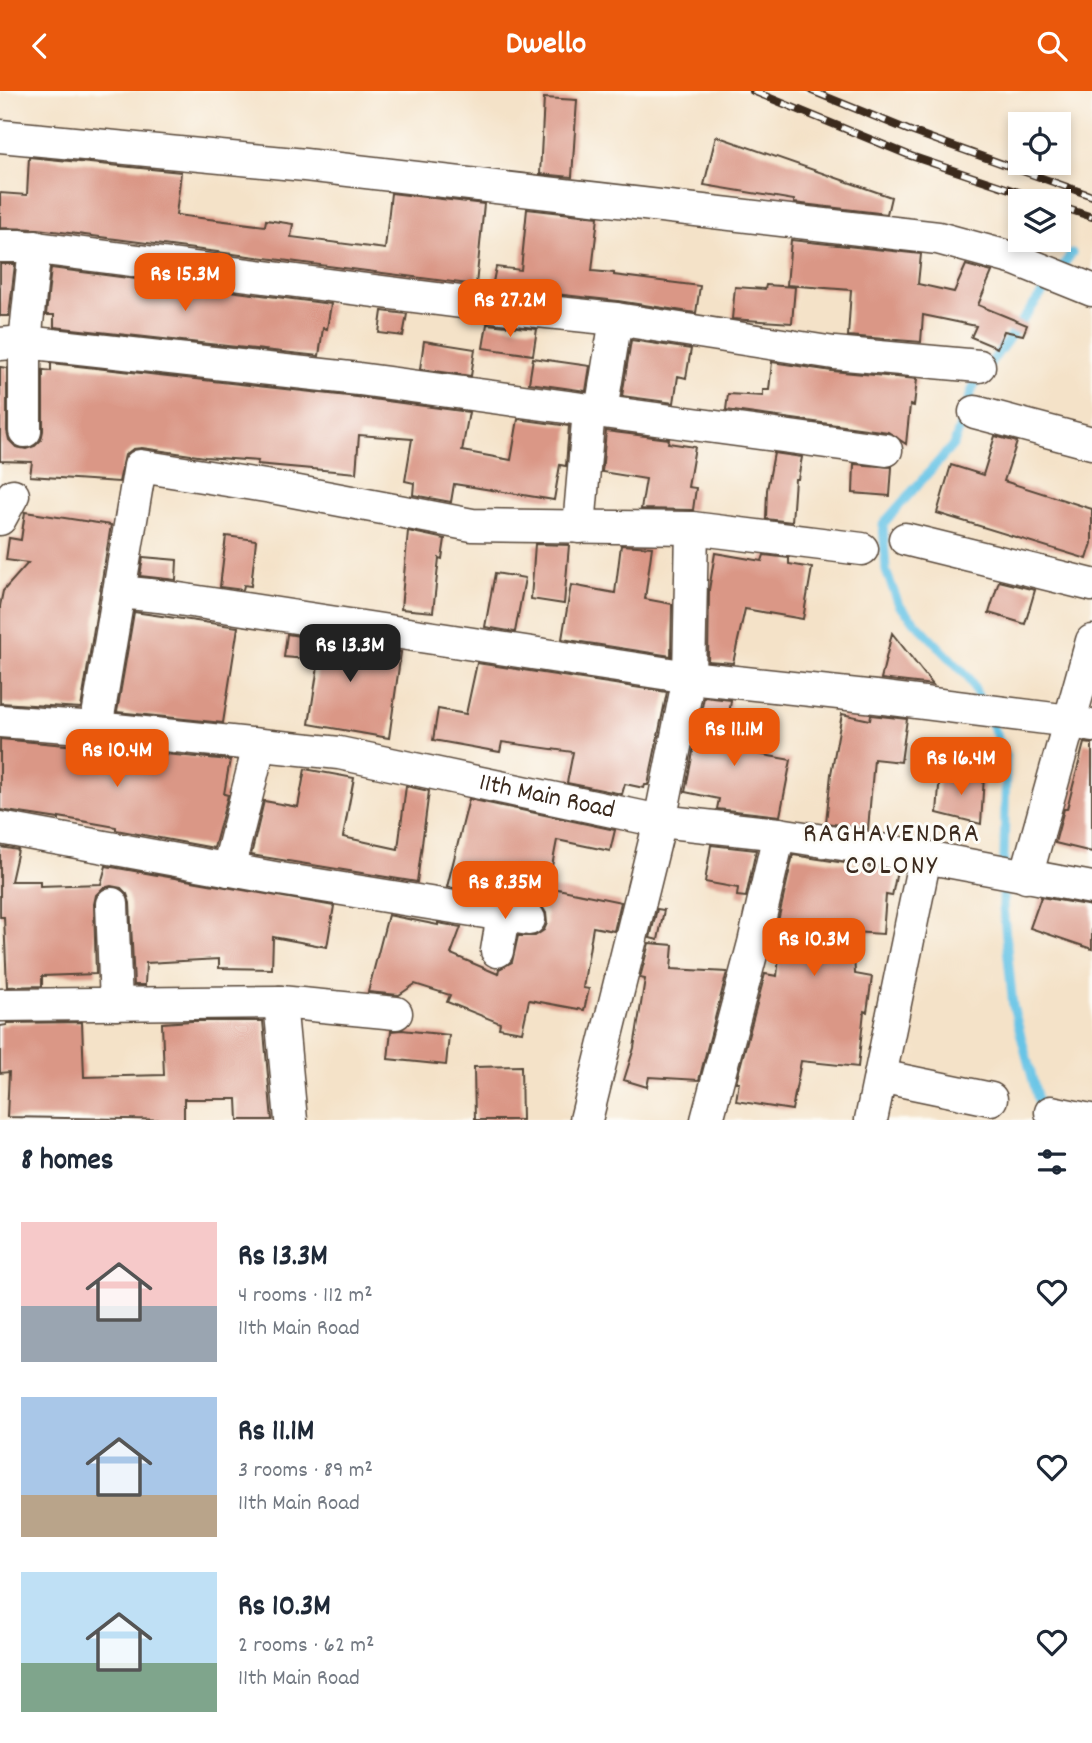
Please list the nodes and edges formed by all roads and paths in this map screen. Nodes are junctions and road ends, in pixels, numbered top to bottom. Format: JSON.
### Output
{"nodes":[{"id":1,"x":0,"y":136,"type":"edge"},
{"id":2,"x":0,"y":246,"type":"edge"},
{"id":3,"x":34,"y":247,"type":"junction"},
{"id":4,"x":1092,"y":290,"type":"edge"},
{"id":5,"x":617,"y":319,"type":"junction"},
{"id":6,"x":13,"y":343,"type":"edge"},
{"id":7,"x":979,"y":366,"type":"dead end"},
{"id":8,"x":595,"y":410,"type":"junction"},
{"id":9,"x":975,"y":412,"type":"dead end"},
{"id":10,"x":25,"y":431,"type":"dead end"},
{"id":11,"x":1092,"y":443,"type":"edge"},
{"id":12,"x":886,"y":450,"type":"dead end"},
{"id":13,"x":579,"y":527,"type":"junction"},
{"id":14,"x":692,"y":528,"type":"junction"},
{"id":15,"x":905,"y":539,"type":"dead end"},
{"id":16,"x":862,"y":549,"type":"dead end"},
{"id":17,"x":1092,"y":585,"type":"edge"},
{"id":18,"x":120,"y":592,"type":"junction"},
{"id":19,"x":1092,"y":641,"type":"edge"},
{"id":20,"x":689,"y":677,"type":"junction"},
{"id":21,"x":0,"y":721,"type":"edge"},
{"id":22,"x":1081,"y":723,"type":"edge"},
{"id":23,"x":96,"y":728,"type":"junction"},
{"id":24,"x":259,"y":745,"type":"junction"},
{"id":25,"x":660,"y":821,"type":"junction"},
{"id":26,"x":0,"y":828,"type":"edge"},
{"id":27,"x":779,"y":834,"type":"junction"},
{"id":28,"x":925,"y":857,"type":"junction"},
{"id":29,"x":228,"y":870,"type":"junction"},
{"id":30,"x":1026,"y":877,"type":"junction"},
{"id":31,"x":1092,"y":888,"type":"edge"},
{"id":32,"x":111,"y":904,"type":"dead end"},
{"id":33,"x":497,"y":951,"type":"dead end"},
{"id":34,"x":280,"y":1002,"type":"junction"},
{"id":35,"x":116,"y":1004,"type":"junction"},
{"id":36,"x":0,"y":1005,"type":"edge"},
{"id":37,"x":396,"y":1013,"type":"dead end"},
{"id":38,"x":880,"y":1076,"type":"junction"},
{"id":39,"x":991,"y":1099,"type":"dead end"},
{"id":40,"x":1051,"y":1112,"type":"dead end"},
{"id":41,"x":291,"y":1120,"type":"edge"},
{"id":42,"x":586,"y":1120,"type":"edge"},
{"id":43,"x":707,"y":1120,"type":"edge"},
{"id":44,"x":872,"y":1120,"type":"edge"},
{"id":45,"x":1090,"y":1120,"type":"edge"}],
"edges":[{"from":1,"to":4,"type":"street"},
{"from":2,"to":3,"type":"street"},
{"from":3,"to":5,"type":"street"},
{"from":3,"to":6,"type":"street"},
{"from":5,"to":7,"type":"street"},
{"from":5,"to":8,"type":"street"},
{"from":6,"to":8,"type":"street"},
{"from":6,"to":10,"type":"street"},
{"from":8,"to":12,"type":"street"},
{"from":8,"to":13,"type":"street"},
{"from":9,"to":11,"type":"street"},
{"from":13,"to":14,"type":"street"},
{"from":13,"to":18,"type":"street"},
{"from":14,"to":16,"type":"street"},
{"from":14,"to":20,"type":"street"},
{"from":15,"to":17,"type":"street"},
{"from":18,"to":20,"type":"street"},
{"from":18,"to":23,"type":"street"},
{"from":19,"to":22,"type":"street"},
{"from":20,"to":22,"type":"street"},
{"from":20,"to":25,"type":"street"},
{"from":21,"to":23,"type":"street","name":"11th Main Road"},
{"from":22,"to":30,"type":"street"},
{"from":23,"to":24,"type":"street","name":"11th Main Road"},
{"from":24,"to":25,"type":"street","name":"11th Main Road"},
{"from":24,"to":29,"type":"street"},
{"from":25,"to":27,"type":"street","name":"11th Main Road"},
{"from":25,"to":42,"type":"street"},
{"from":26,"to":29,"type":"street"},
{"from":27,"to":28,"type":"street","name":"11th Main Road"},
{"from":27,"to":43,"type":"street"},
{"from":28,"to":30,"type":"street","name":"11th Main Road"},
{"from":28,"to":38,"type":"street"},
{"from":29,"to":33,"type":"street"},
{"from":30,"to":31,"type":"street","name":"11th Main Road"},
{"from":32,"to":35,"type":"street"},
{"from":34,"to":35,"type":"street"},
{"from":34,"to":37,"type":"street"},
{"from":34,"to":41,"type":"street"},
{"from":35,"to":36,"type":"street"},
{"from":38,"to":39,"type":"street"},
{"from":38,"to":44,"type":"street"},
{"from":40,"to":45,"type":"street"}]}
